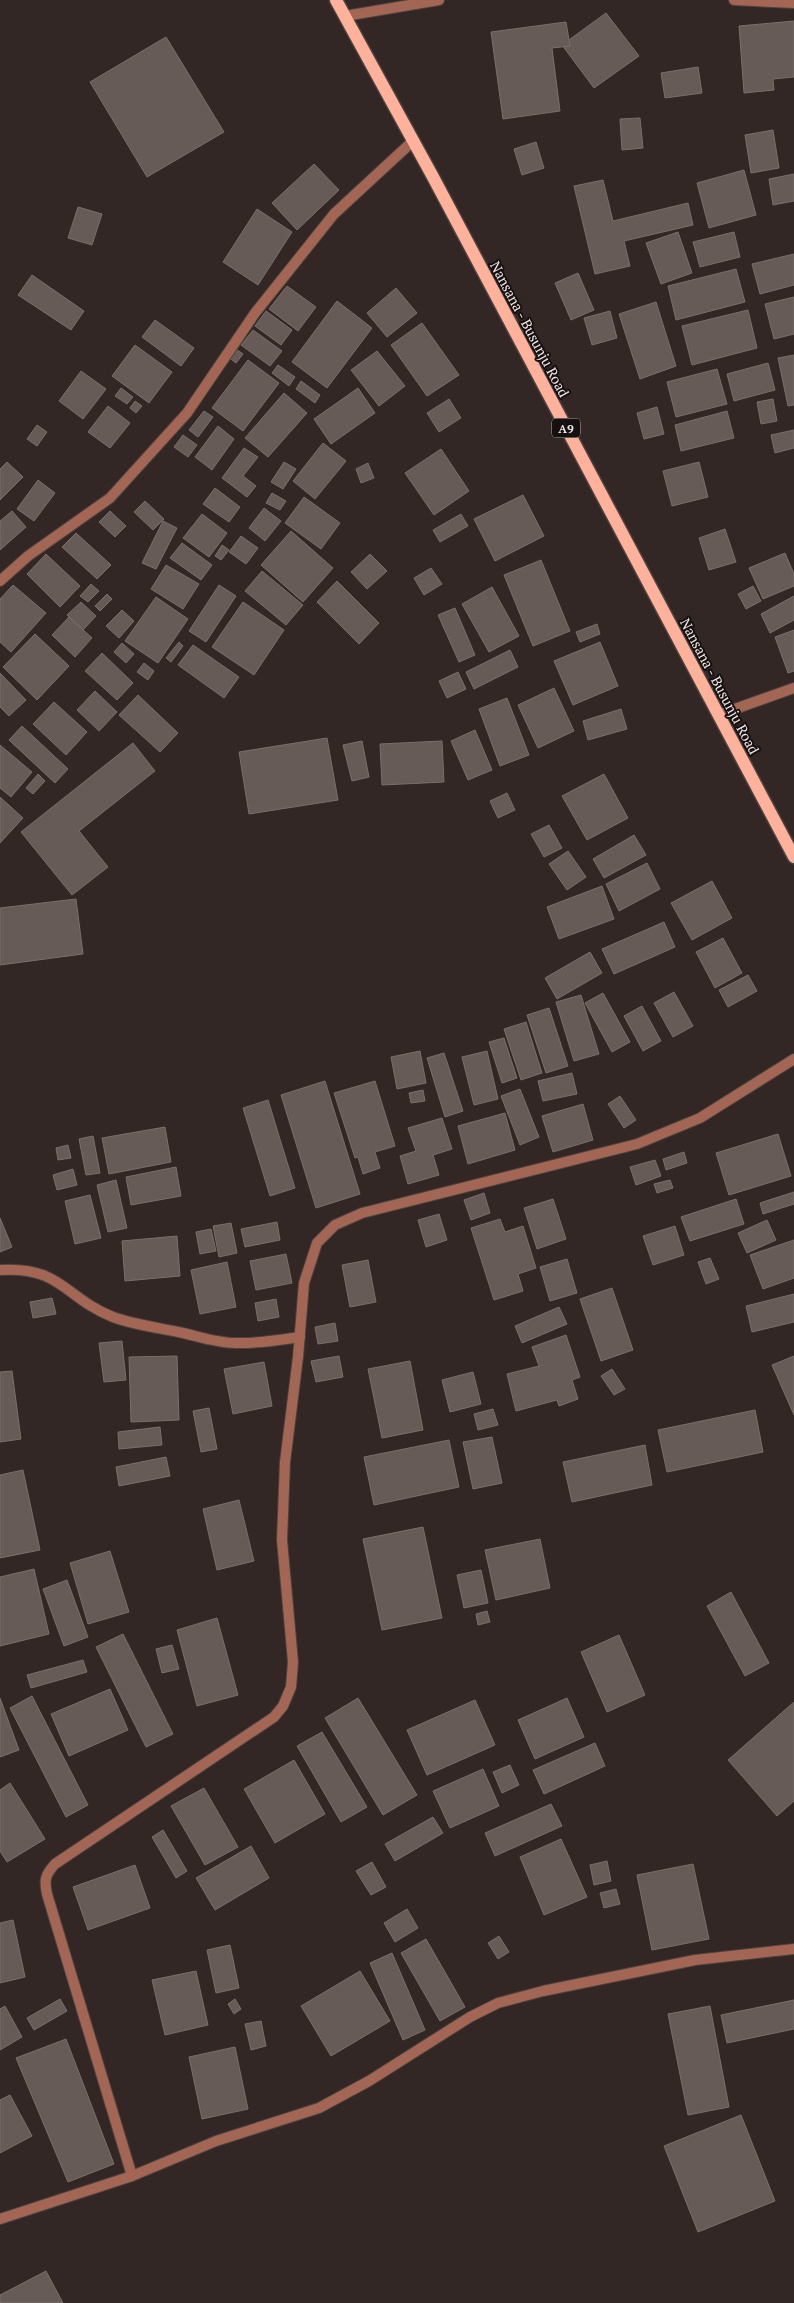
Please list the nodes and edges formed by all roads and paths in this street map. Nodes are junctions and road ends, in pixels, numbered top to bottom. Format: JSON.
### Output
{"nodes":[{"id":1,"x":336,"y":0,"type":"edge"},
{"id":2,"x":439,"y":0,"type":"edge"},
{"id":3,"x":734,"y":0,"type":"edge"},
{"id":4,"x":794,"y":3,"type":"edge"},
{"id":5,"x":345,"y":16,"type":"junction"},
{"id":6,"x":413,"y":142,"type":"junction"},
{"id":7,"x":0,"y":581,"type":"edge"},
{"id":8,"x":794,"y":688,"type":"edge"},
{"id":9,"x":718,"y":715,"type":"junction"},
{"id":10,"x":794,"y":857,"type":"edge"},
{"id":11,"x":794,"y":1059,"type":"edge"},
{"id":12,"x":0,"y":1270,"type":"edge"},
{"id":13,"x":300,"y":1337,"type":"junction"},
{"id":14,"x":794,"y":1949,"type":"edge"},
{"id":15,"x":132,"y":2176,"type":"junction"},
{"id":16,"x":0,"y":2219,"type":"edge"}],
"edges":[{"from":1,"to":5,"type":"main road","name":"Nansana - Busunju Road","number":"A9"},
{"from":2,"to":5,"type":"street"},
{"from":3,"to":4,"type":"street"},
{"from":5,"to":6,"type":"main road","name":"Nansana - Busunju Road","number":"A9"},
{"from":6,"to":7,"type":"street"},
{"from":6,"to":9,"type":"main road","name":"Nansana - Busunju Road","number":"A9"},
{"from":8,"to":9,"type":"street"},
{"from":9,"to":10,"type":"main road","name":"Nansana - Busunju Road","number":"A9"},
{"from":11,"to":13,"type":"street"},
{"from":12,"to":13,"type":"street"},
{"from":13,"to":15,"type":"street"},
{"from":14,"to":15,"type":"street"},
{"from":15,"to":16,"type":"street"}]}
